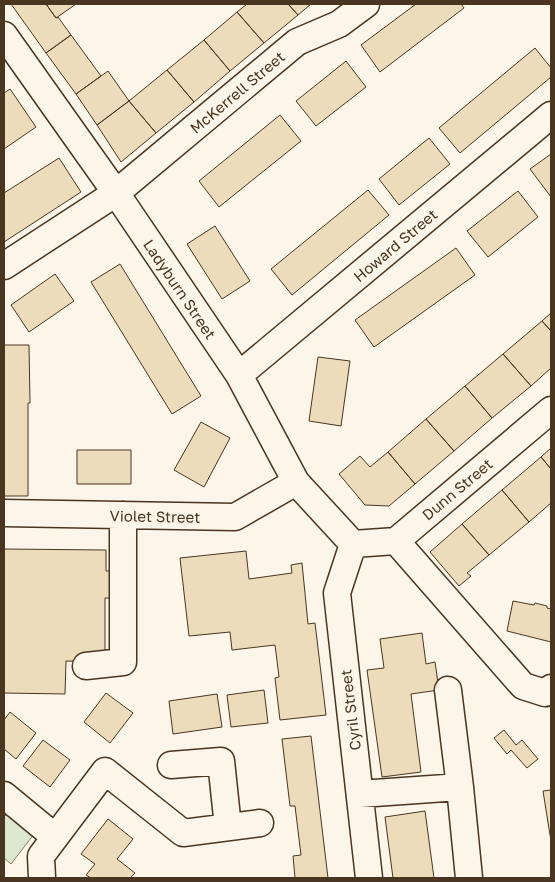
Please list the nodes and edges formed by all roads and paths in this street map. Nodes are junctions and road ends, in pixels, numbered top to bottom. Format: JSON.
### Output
{"nodes":[{"id":1,"x":366,"y":4,"type":"edge"},
{"id":2,"x":4,"y":35,"type":"edge"},
{"id":3,"x":551,"y":115,"type":"edge"},
{"id":4,"x":116,"y":193,"type":"junction"},
{"id":5,"x":4,"y":266,"type":"edge"},
{"id":6,"x":239,"y":375,"type":"junction"},
{"id":7,"x":551,"y":410,"type":"edge"},
{"id":8,"x":296,"y":482,"type":"junction"},
{"id":9,"x":4,"y":513,"type":"edge"},
{"id":10,"x":123,"y":515,"type":"junction"},
{"id":11,"x":396,"y":541,"type":"junction"},
{"id":12,"x":353,"y":544,"type":"junction"},
{"id":13,"x":86,"y":666,"type":"dead end"},
{"id":14,"x":551,"y":688,"type":"edge"},
{"id":15,"x":448,"y":690,"type":"dead end"},
{"id":16,"x":171,"y":765,"type":"dead end"},
{"id":17,"x":460,"y":787,"type":"junction"},
{"id":18,"x":4,"y":794,"type":"edge"},
{"id":19,"x":360,"y":794,"type":"junction"},
{"id":20,"x":260,"y":823,"type":"dead end"},
{"id":21,"x":228,"y":827,"type":"junction"},
{"id":22,"x":56,"y":837,"type":"junction"},
{"id":23,"x":42,"y":878,"type":"edge"},
{"id":24,"x":369,"y":878,"type":"edge"},
{"id":25,"x":470,"y":878,"type":"edge"}],
"edges":[{"from":1,"to":4,"type":"street","name":"McKerrell Street"},
{"from":2,"to":4,"type":"street","name":"Ladyburn Street"},
{"from":3,"to":6,"type":"street","name":"Howard Street"},
{"from":4,"to":5,"type":"street","name":"McKerrell Street"},
{"from":4,"to":6,"type":"street","name":"Ladyburn Street"},
{"from":6,"to":8,"type":"street","name":"Ladyburn Street"},
{"from":7,"to":11,"type":"street","name":"Dunn Street"},
{"from":8,"to":10,"type":"street","name":"Violet Street"},
{"from":8,"to":12,"type":"street","name":"Ladyburn Street"},
{"from":9,"to":10,"type":"street","name":"Violet Street"},
{"from":10,"to":13,"type":"street"},
{"from":11,"to":12,"type":"street"},
{"from":11,"to":14,"type":"street"},
{"from":12,"to":19,"type":"street","name":"Cyril Street"},
{"from":15,"to":17,"type":"street"},
{"from":16,"to":21,"type":"street"},
{"from":17,"to":19,"type":"street"},
{"from":17,"to":25,"type":"street"},
{"from":18,"to":22,"type":"street"},
{"from":19,"to":24,"type":"street","name":"Cyril Street"},
{"from":20,"to":21,"type":"street"},
{"from":21,"to":22,"type":"street"},
{"from":22,"to":23,"type":"street"}]}
